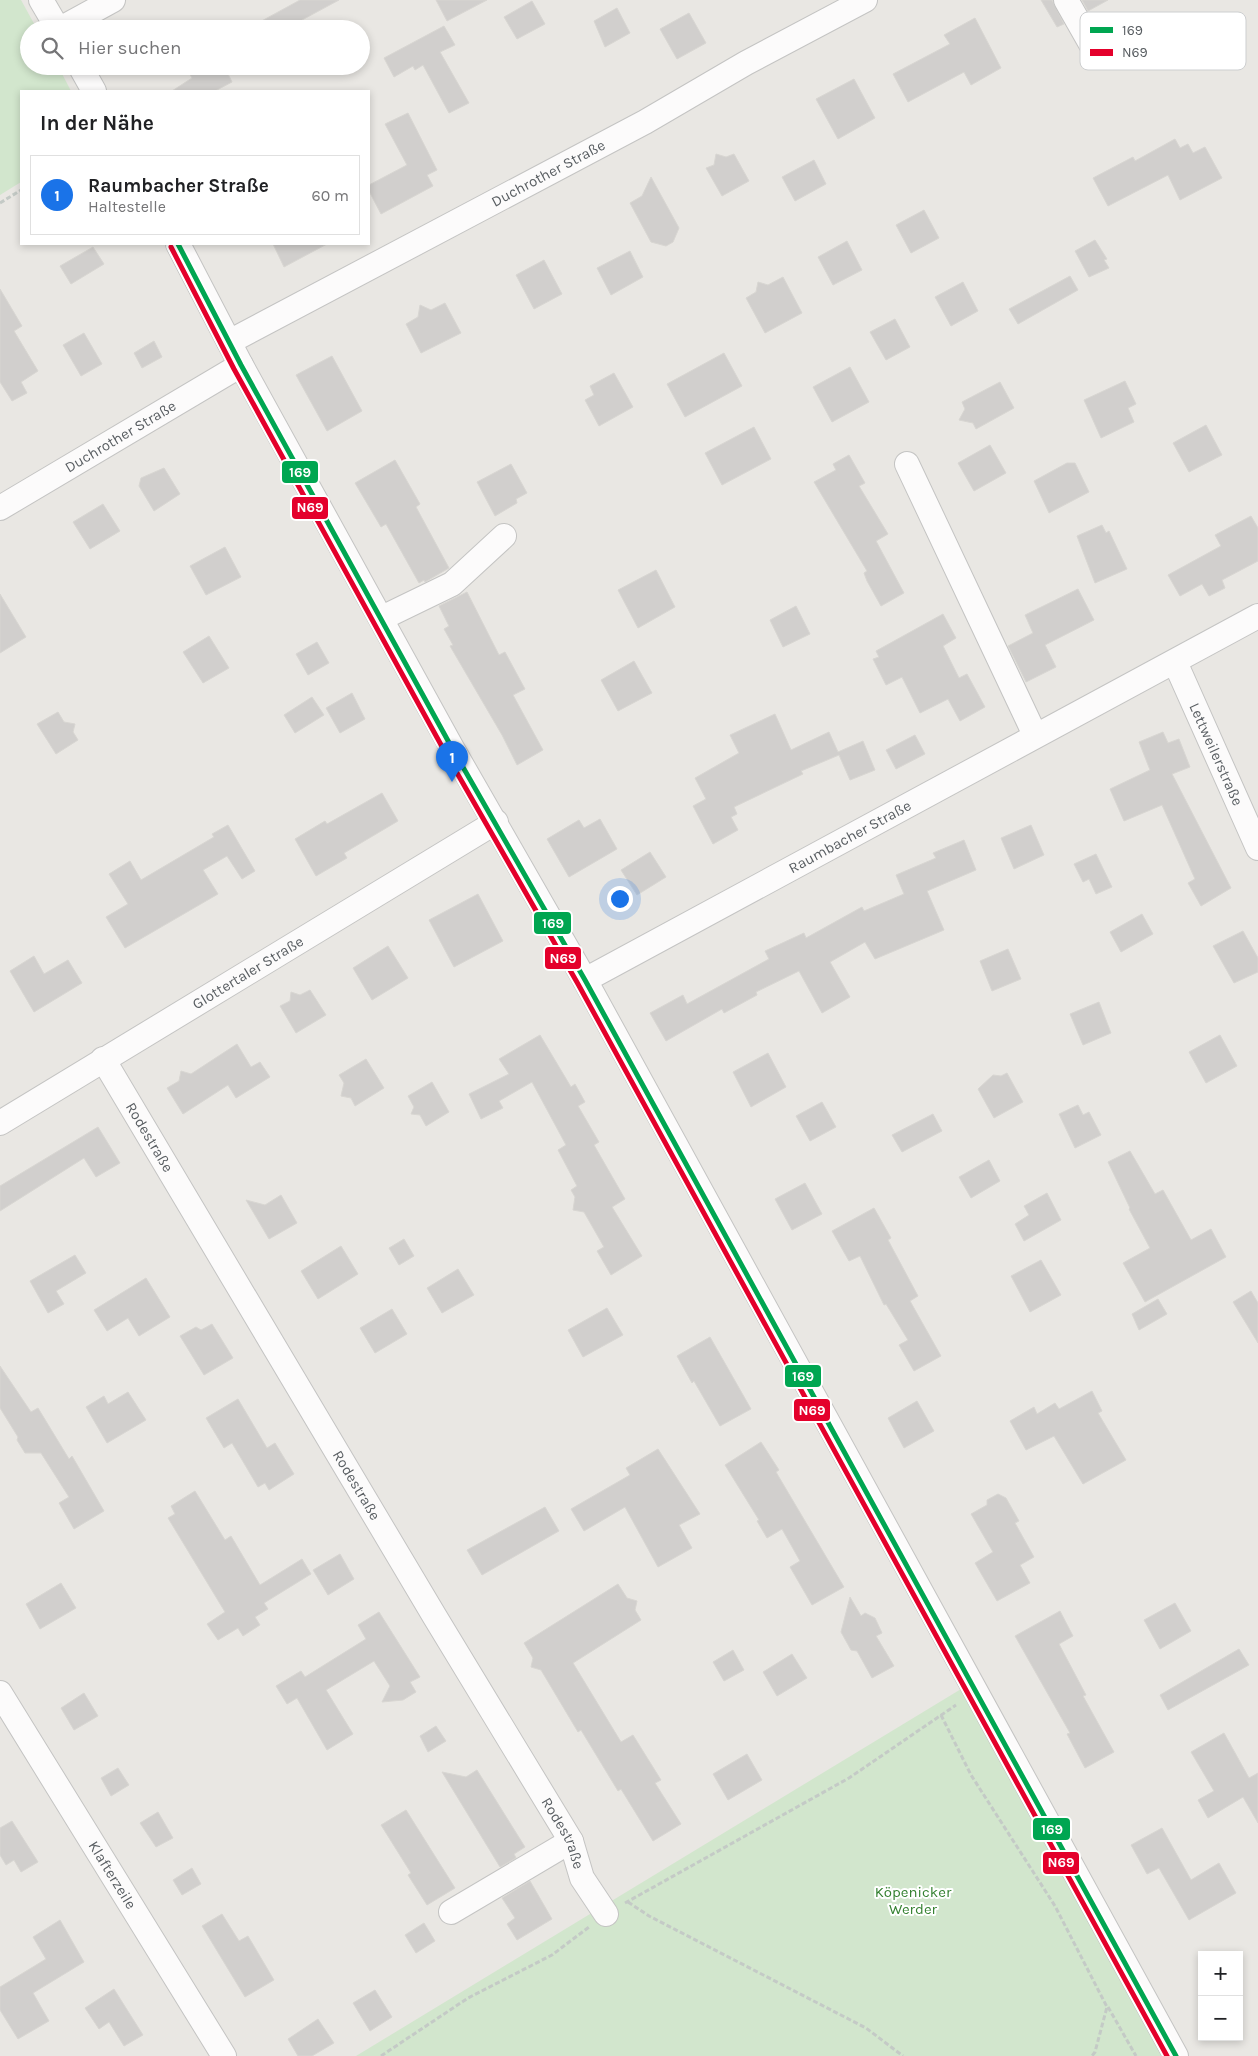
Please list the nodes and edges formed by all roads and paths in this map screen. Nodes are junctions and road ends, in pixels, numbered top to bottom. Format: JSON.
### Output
{"nodes":[{"id":1,"x":41,"y":0,"type":"edge"},
{"id":2,"x":113,"y":0,"type":"edge"},
{"id":3,"x":865,"y":0,"type":"edge"},
{"id":4,"x":1066,"y":0,"type":"edge"},
{"id":5,"x":53,"y":20,"type":"edge"},
{"id":6,"x":76,"y":20,"type":"edge"},
{"id":7,"x":1080,"y":25,"type":"edge"},
{"id":8,"x":85,"y":75,"type":"edge"},
{"id":9,"x":93,"y":90,"type":"edge"},
{"id":10,"x":20,"y":191,"type":"edge"},
{"id":11,"x":0,"y":203,"type":"edge"},
{"id":12,"x":179,"y":245,"type":"edge"},
{"id":13,"x":229,"y":342,"type":"junction"},
{"id":14,"x":241,"y":365,"type":"junction"},
{"id":15,"x":906,"y":464,"type":"dead end"},
{"id":16,"x":0,"y":508,"type":"edge"},
{"id":17,"x":504,"y":536,"type":"dead end"},
{"id":18,"x":1258,"y":616,"type":"edge"},
{"id":19,"x":382,"y":618,"type":"junction"},
{"id":20,"x":1175,"y":662,"type":"junction"},
{"id":21,"x":1035,"y":736,"type":"junction"},
{"id":22,"x":496,"y":822,"type":"junction"},
{"id":23,"x":1258,"y":848,"type":"edge"},
{"id":24,"x":585,"y":980,"type":"junction"},
{"id":25,"x":103,"y":1059,"type":"junction"},
{"id":26,"x":0,"y":1123,"type":"edge"},
{"id":27,"x":0,"y":1693,"type":"edge"},
{"id":28,"x":963,"y":1700,"type":"dead end"},
{"id":29,"x":942,"y":1715,"type":"junction"},
{"id":30,"x":571,"y":1841,"type":"junction"},
{"id":31,"x":627,"y":1902,"type":"junction"},
{"id":32,"x":451,"y":1912,"type":"dead end"},
{"id":33,"x":606,"y":1914,"type":"junction"},
{"id":34,"x":1107,"y":2007,"type":"junction"},
{"id":35,"x":224,"y":2056,"type":"edge"},
{"id":36,"x":381,"y":2056,"type":"edge"},
{"id":37,"x":903,"y":2056,"type":"edge"},
{"id":38,"x":1092,"y":2056,"type":"edge"},
{"id":39,"x":1136,"y":2056,"type":"edge"},
{"id":40,"x":1176,"y":2056,"type":"edge"}],
"edges":[{"from":1,"to":5,"type":"street"},
{"from":2,"to":6,"type":"street"},
{"from":3,"to":13,"type":"street","name":"Duchrother Straße"},
{"from":4,"to":7,"type":"street"},
{"from":8,"to":9,"type":"street"},
{"from":10,"to":11,"type":"path"},
{"from":12,"to":13,"type":"street"},
{"from":13,"to":14,"type":"street"},
{"from":14,"to":16,"type":"street","name":"Duchrother Straße"},
{"from":14,"to":19,"type":"street"},
{"from":15,"to":21,"type":"street"},
{"from":17,"to":19,"type":"street"},
{"from":18,"to":20,"type":"street","name":"Raumbacher Straße"},
{"from":19,"to":22,"type":"street"},
{"from":20,"to":21,"type":"street","name":"Raumbacher Straße"},
{"from":20,"to":23,"type":"street","name":"Lettweilerstraße"},
{"from":21,"to":24,"type":"street","name":"Raumbacher Straße"},
{"from":22,"to":24,"type":"street"},
{"from":22,"to":25,"type":"street","name":"Glottertaler Straße"},
{"from":24,"to":40,"type":"street"},
{"from":25,"to":26,"type":"street","name":"Glottertaler Straße"},
{"from":25,"to":30,"type":"street","name":"Rodestraße"},
{"from":27,"to":35,"type":"street","name":"Klafterzeile"},
{"from":28,"to":29,"type":"path"},
{"from":29,"to":31,"type":"path"},
{"from":29,"to":34,"type":"path"},
{"from":30,"to":32,"type":"street"},
{"from":30,"to":33,"type":"street","name":"Rodestraße"},
{"from":31,"to":33,"type":"path"},
{"from":31,"to":37,"type":"path"},
{"from":33,"to":36,"type":"path"},
{"from":34,"to":38,"type":"path"},
{"from":34,"to":39,"type":"path"}]}
